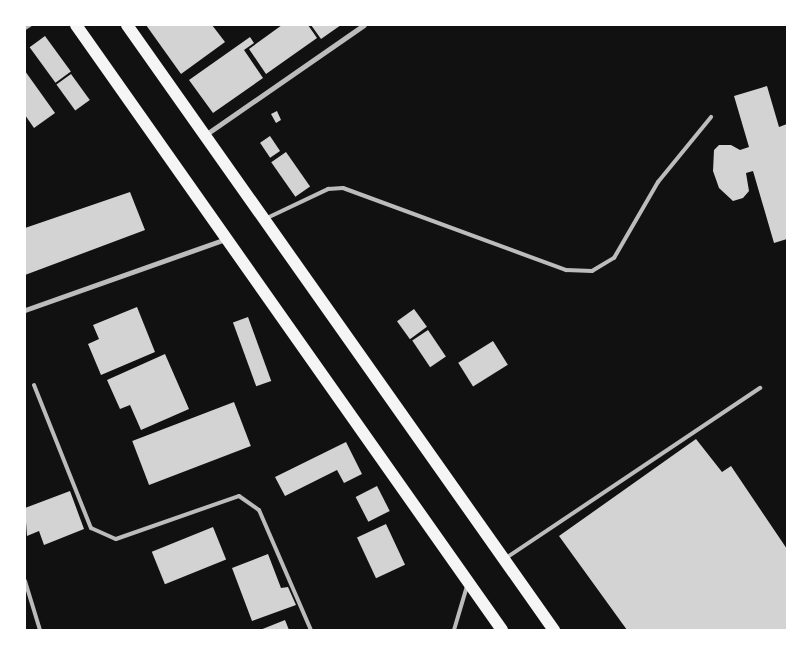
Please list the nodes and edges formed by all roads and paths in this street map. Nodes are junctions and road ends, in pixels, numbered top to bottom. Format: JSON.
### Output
{"nodes":[{"id":1,"x":30,"y":25,"type":"edge"},
{"id":2,"x":76,"y":25,"type":"edge"},
{"id":3,"x":127,"y":25,"type":"edge"},
{"id":4,"x":364,"y":25,"type":"edge"},
{"id":5,"x":25,"y":28,"type":"edge"},
{"id":6,"x":711,"y":117,"type":"dead end"},
{"id":7,"x":204,"y":135,"type":"junction"},
{"id":8,"x":262,"y":221,"type":"junction"},
{"id":9,"x":227,"y":239,"type":"junction"},
{"id":10,"x":25,"y":310,"type":"edge"},
{"id":11,"x":34,"y":385,"type":"dead end"},
{"id":12,"x":760,"y":388,"type":"dead end"},
{"id":13,"x":504,"y":559,"type":"junction"},
{"id":14,"x":25,"y":581,"type":"edge"},
{"id":15,"x":468,"y":582,"type":"junction"},
{"id":16,"x":40,"y":630,"type":"edge"},
{"id":17,"x":311,"y":630,"type":"edge"},
{"id":18,"x":454,"y":630,"type":"edge"},
{"id":19,"x":502,"y":630,"type":"edge"},
{"id":20,"x":554,"y":630,"type":"edge"}],
"edges":[{"from":1,"to":5,"type":"lane"},
{"from":2,"to":9,"type":"main road"},
{"from":3,"to":7,"type":"main road"},
{"from":4,"to":7,"type":"street"},
{"from":6,"to":8,"type":"lane"},
{"from":7,"to":8,"type":"main road"},
{"from":8,"to":13,"type":"main road"},
{"from":9,"to":10,"type":"street"},
{"from":9,"to":15,"type":"main road"},
{"from":11,"to":17,"type":"lane"},
{"from":12,"to":13,"type":"lane"},
{"from":13,"to":20,"type":"main road"},
{"from":14,"to":16,"type":"lane"},
{"from":15,"to":18,"type":"lane"},
{"from":15,"to":19,"type":"main road"}]}
